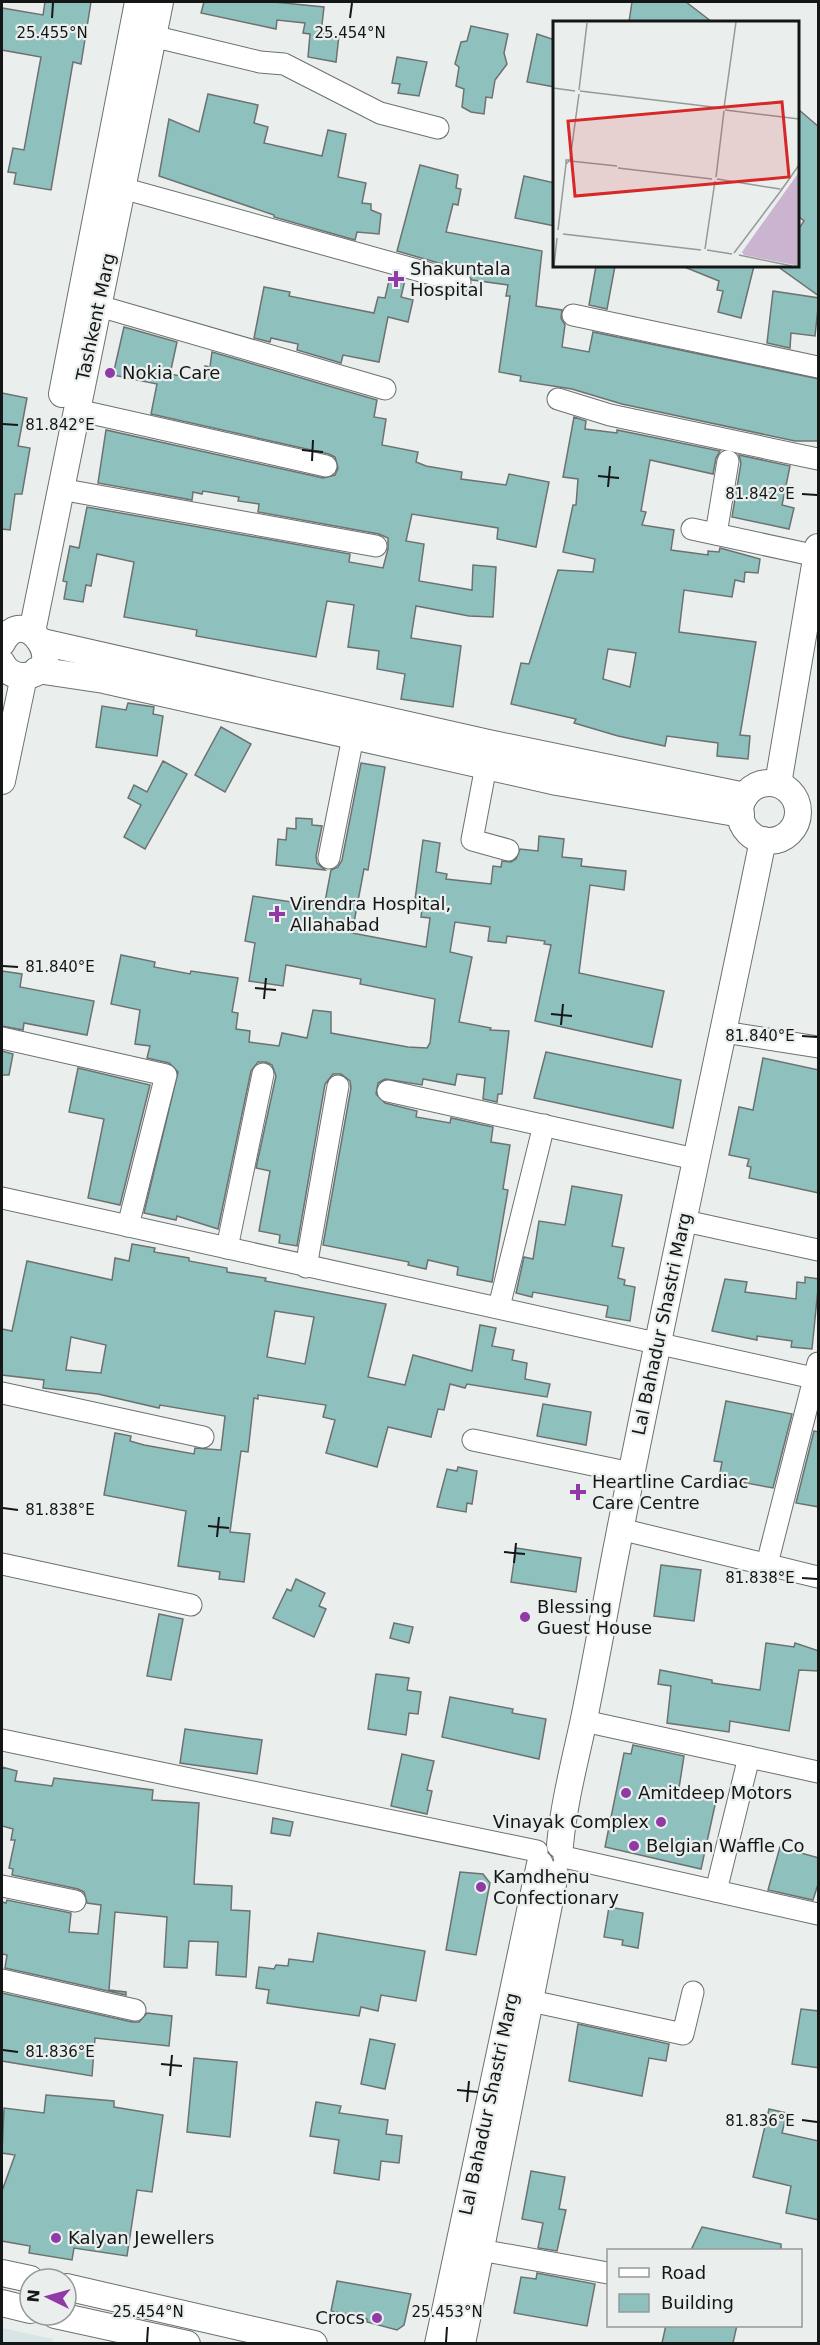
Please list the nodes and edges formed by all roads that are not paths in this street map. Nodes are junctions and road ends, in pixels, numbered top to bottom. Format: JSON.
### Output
{"nodes":[{"id":1,"x":138,"y":2,"type":"edge"},
{"id":2,"x":160,"y":2,"type":"edge"},
{"id":3,"x":152,"y":36,"type":"junction"},
{"id":4,"x":438,"y":128,"type":"dead end"},
{"id":5,"x":122,"y":188,"type":"junction"},
{"id":6,"x":460,"y":282,"type":"dead end"},
{"id":7,"x":99,"y":306,"type":"junction"},
{"id":8,"x":573,"y":315,"type":"dead end"},
{"id":9,"x":819,"y":367,"type":"edge"},
{"id":10,"x":385,"y":389,"type":"dead end"},
{"id":11,"x":558,"y":399,"type":"dead end"},
{"id":12,"x":76,"y":410,"type":"junction"},
{"id":13,"x":819,"y":459,"type":"edge"},
{"id":14,"x":728,"y":461,"type":"dead end"},
{"id":15,"x":326,"y":466,"type":"dead end"},
{"id":16,"x":60,"y":489,"type":"junction"},
{"id":17,"x":692,"y":529,"type":"dead end"},
{"id":18,"x":716,"y":534,"type":"junction"},
{"id":19,"x":376,"y":546,"type":"dead end"},
{"id":20,"x":818,"y":552,"type":"edge"},
{"id":21,"x":17,"y":651,"type":"edge"},
{"id":22,"x":2,"y":709,"type":"edge"},
{"id":23,"x":353,"y":737,"type":"junction"},
{"id":24,"x":486,"y":766,"type":"junction"},
{"id":25,"x":2,"y":781,"type":"edge"},
{"id":26,"x":778,"y":784,"type":"junction"},
{"id":27,"x":743,"y":805,"type":"junction"},
{"id":28,"x":807,"y":817,"type":"edge"},
{"id":29,"x":763,"y":840,"type":"junction"},
{"id":30,"x":508,"y":850,"type":"dead end"},
{"id":31,"x":329,"y":858,"type":"dead end"},
{"id":32,"x":724,"y":1032,"type":"junction"},
{"id":33,"x":2,"y":1038,"type":"edge"},
{"id":34,"x":819,"y":1047,"type":"edge"},
{"id":35,"x":263,"y":1074,"type":"dead end"},
{"id":36,"x":338,"y":1086,"type":"dead end"},
{"id":37,"x":387,"y":1092,"type":"dead end"},
{"id":38,"x":544,"y":1125,"type":"junction"},
{"id":39,"x":695,"y":1159,"type":"junction"},
{"id":40,"x":2,"y":1198,"type":"edge"},
{"id":41,"x":685,"y":1221,"type":"junction"},
{"id":42,"x":128,"y":1226,"type":"junction"},
{"id":43,"x":227,"y":1248,"type":"junction"},
{"id":44,"x":819,"y":1250,"type":"edge"},
{"id":45,"x":306,"y":1267,"type":"junction"},
{"id":46,"x":499,"y":1307,"type":"junction"},
{"id":47,"x":656,"y":1342,"type":"junction"},
{"id":48,"x":817,"y":1373,"type":"edge"},
{"id":49,"x":2,"y":1393,"type":"edge"},
{"id":50,"x":203,"y":1437,"type":"dead end"},
{"id":51,"x":474,"y":1440,"type":"dead end"},
{"id":52,"x":631,"y":1473,"type":"junction"},
{"id":53,"x":620,"y":1529,"type":"junction"},
{"id":54,"x":2,"y":1564,"type":"edge"},
{"id":55,"x":767,"y":1564,"type":"junction"},
{"id":56,"x":819,"y":1577,"type":"edge"},
{"id":57,"x":191,"y":1605,"type":"dead end"},
{"id":58,"x":584,"y":1721,"type":"junction"},
{"id":59,"x":2,"y":1740,"type":"edge"},
{"id":60,"x":749,"y":1757,"type":"junction"},
{"id":61,"x":819,"y":1772,"type":"edge"},
{"id":62,"x":551,"y":1854,"type":"junction"},
{"id":63,"x":2,"y":1886,"type":"edge"},
{"id":64,"x":716,"y":1891,"type":"junction"},
{"id":65,"x":75,"y":1901,"type":"dead end"},
{"id":66,"x":819,"y":1914,"type":"edge"},
{"id":67,"x":2,"y":1980,"type":"edge"},
{"id":68,"x":693,"y":1992,"type":"dead end"},
{"id":69,"x":531,"y":2001,"type":"junction"},
{"id":70,"x":135,"y":2010,"type":"dead end"},
{"id":71,"x":480,"y":2250,"type":"junction"},
{"id":72,"x":2,"y":2272,"type":"edge"},
{"id":73,"x":607,"y":2273,"type":"edge"},
{"id":74,"x":18,"y":2276,"type":"edge"},
{"id":75,"x":78,"y":2290,"type":"edge"},
{"id":76,"x":2,"y":2303,"type":"edge"},
{"id":77,"x":18,"y":2307,"type":"edge"},
{"id":78,"x":78,"y":2320,"type":"edge"},
{"id":79,"x":187,"y":2343,"type":"edge"},
{"id":80,"x":314,"y":2343,"type":"edge"},
{"id":81,"x":438,"y":2343,"type":"edge"},
{"id":82,"x":462,"y":2343,"type":"edge"}],
"edges":[{"from":1,"to":21,"type":"street","name":"Tashkent Marg"},
{"from":2,"to":3,"type":"street","name":"Tashkent Marg"},
{"from":3,"to":4,"type":"street"},
{"from":3,"to":5,"type":"street","name":"Tashkent Marg"},
{"from":5,"to":6,"type":"street"},
{"from":5,"to":7,"type":"street","name":"Tashkent Marg"},
{"from":7,"to":10,"type":"street"},
{"from":7,"to":12,"type":"street","name":"Tashkent Marg"},
{"from":8,"to":9,"type":"street"},
{"from":11,"to":13,"type":"street"},
{"from":12,"to":15,"type":"street"},
{"from":12,"to":16,"type":"street","name":"Tashkent Marg"},
{"from":14,"to":18,"type":"street"},
{"from":16,"to":19,"type":"street"},
{"from":16,"to":21,"type":"street","name":"Tashkent Marg"},
{"from":17,"to":18,"type":"street"},
{"from":18,"to":20,"type":"street"},
{"from":20,"to":26,"type":"street"},
{"from":21,"to":22,"type":"street","name":"Tashkent Marg"},
{"from":21,"to":23,"type":"street"},
{"from":21,"to":25,"type":"street","name":"Tashkent Marg"},
{"from":21,"to":27,"type":"street"},
{"from":23,"to":24,"type":"street"},
{"from":23,"to":31,"type":"street"},
{"from":24,"to":27,"type":"street"},
{"from":24,"to":30,"type":"street"},
{"from":26,"to":27,"type":"street"},
{"from":26,"to":28,"type":"street"},
{"from":27,"to":29,"type":"street"},
{"from":28,"to":29,"type":"street"},
{"from":29,"to":32,"type":"street","name":"Lal Bahadur Shastri Marg"},
{"from":32,"to":34,"type":"street"},
{"from":32,"to":39,"type":"street","name":"Lal Bahadur Shastri Marg"},
{"from":33,"to":42,"type":"street"},
{"from":35,"to":43,"type":"street"},
{"from":36,"to":45,"type":"street"},
{"from":37,"to":38,"type":"street"},
{"from":38,"to":39,"type":"street"},
{"from":38,"to":46,"type":"street"},
{"from":39,"to":41,"type":"street","name":"Lal Bahadur Shastri Marg"},
{"from":40,"to":42,"type":"street"},
{"from":41,"to":44,"type":"street"},
{"from":41,"to":47,"type":"street","name":"Lal Bahadur Shastri Marg"},
{"from":42,"to":43,"type":"street"},
{"from":43,"to":45,"type":"street"},
{"from":45,"to":46,"type":"street"},
{"from":46,"to":47,"type":"street"},
{"from":47,"to":48,"type":"street"},
{"from":47,"to":52,"type":"street","name":"Lal Bahadur Shastri Marg"},
{"from":48,"to":55,"type":"street"},
{"from":49,"to":50,"type":"street"},
{"from":51,"to":52,"type":"street"},
{"from":52,"to":53,"type":"street","name":"Lal Bahadur Shastri Marg"},
{"from":53,"to":55,"type":"street"},
{"from":53,"to":58,"type":"street","name":"Lal Bahadur Shastri Marg"},
{"from":54,"to":57,"type":"street"},
{"from":55,"to":56,"type":"street"},
{"from":58,"to":60,"type":"street"},
{"from":58,"to":62,"type":"street","name":"Lal Bahadur Shastri Marg"},
{"from":59,"to":62,"type":"street"},
{"from":60,"to":61,"type":"street"},
{"from":60,"to":64,"type":"street"},
{"from":62,"to":64,"type":"street"},
{"from":62,"to":69,"type":"street","name":"Lal Bahadur Shastri Marg"},
{"from":62,"to":81,"type":"street","name":"Lal Bahadur Shastri Marg"},
{"from":63,"to":65,"type":"street"},
{"from":64,"to":66,"type":"street"},
{"from":67,"to":70,"type":"street"},
{"from":68,"to":69,"type":"street"},
{"from":69,"to":71,"type":"street","name":"Lal Bahadur Shastri Marg"},
{"from":71,"to":73,"type":"street"},
{"from":71,"to":82,"type":"street","name":"Lal Bahadur Shastri Marg"},
{"from":72,"to":74,"type":"street"},
{"from":75,"to":80,"type":"street"},
{"from":76,"to":77,"type":"street"},
{"from":78,"to":79,"type":"street"}]}
